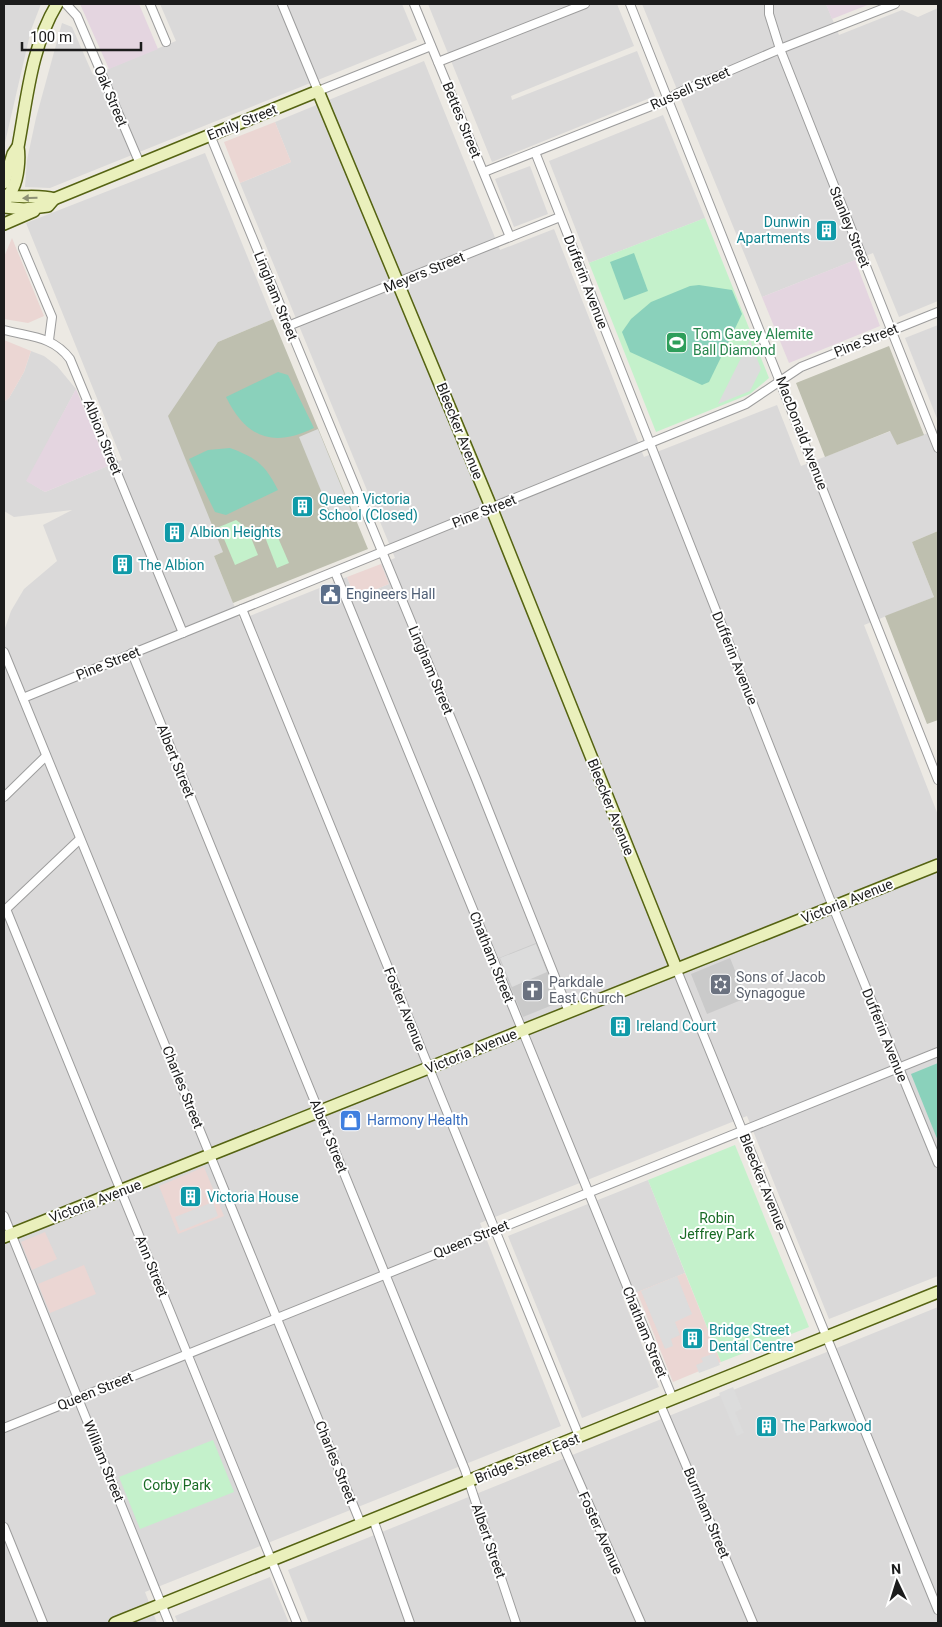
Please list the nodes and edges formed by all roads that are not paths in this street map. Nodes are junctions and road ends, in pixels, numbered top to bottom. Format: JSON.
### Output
{"nodes":[{"id":1,"x":57,"y":4,"type":"edge"},
{"id":2,"x":66,"y":4,"type":"edge"},
{"id":3,"x":150,"y":4,"type":"edge"},
{"id":4,"x":282,"y":4,"type":"edge"},
{"id":5,"x":414,"y":4,"type":"edge"},
{"id":6,"x":586,"y":4,"type":"edge"},
{"id":7,"x":630,"y":4,"type":"edge"},
{"id":8,"x":769,"y":4,"type":"edge"},
{"id":9,"x":895,"y":4,"type":"edge"},
{"id":10,"x":166,"y":42,"type":"dead end"},
{"id":11,"x":432,"y":46,"type":"junction"},
{"id":12,"x":780,"y":49,"type":"junction"},
{"id":13,"x":438,"y":62,"type":"junction"},
{"id":14,"x":318,"y":90,"type":"junction"},
{"id":15,"x":669,"y":99,"type":"junction"},
{"id":16,"x":210,"y":135,"type":"junction"},
{"id":17,"x":18,"y":147,"type":"junction"},
{"id":18,"x":535,"y":152,"type":"junction"},
{"id":19,"x":140,"y":164,"type":"junction"},
{"id":20,"x":484,"y":172,"type":"junction"},
{"id":21,"x":4,"y":183,"type":"edge"},
{"id":22,"x":4,"y":198,"type":"edge"},
{"id":23,"x":54,"y":199,"type":"junction"},
{"id":24,"x":40,"y":208,"type":"junction"},
{"id":25,"x":560,"y":217,"type":"junction"},
{"id":26,"x":4,"y":224,"type":"edge"},
{"id":27,"x":510,"y":237,"type":"junction"},
{"id":28,"x":23,"y":248,"type":"dead end"},
{"id":29,"x":398,"y":283,"type":"junction"},
{"id":30,"x":938,"y":312,"type":"edge"},
{"id":31,"x":288,"y":326,"type":"junction"},
{"id":32,"x":4,"y":330,"type":"edge"},
{"id":33,"x":892,"y":330,"type":"junction"},
{"id":34,"x":49,"y":340,"type":"junction"},
{"id":35,"x":781,"y":380,"type":"junction"},
{"id":36,"x":650,"y":445,"type":"junction"},
{"id":37,"x":938,"y":448,"type":"edge"},
{"id":38,"x":491,"y":508,"type":"junction"},
{"id":39,"x":382,"y":552,"type":"junction"},
{"id":40,"x":335,"y":572,"type":"junction"},
{"id":41,"x":242,"y":609,"type":"junction"},
{"id":42,"x":183,"y":633,"type":"junction"},
{"id":43,"x":4,"y":652,"type":"edge"},
{"id":44,"x":132,"y":653,"type":"junction"},
{"id":45,"x":23,"y":698,"type":"junction"},
{"id":46,"x":46,"y":756,"type":"junction"},
{"id":47,"x":938,"y":780,"type":"edge"},
{"id":48,"x":4,"y":797,"type":"edge"},
{"id":49,"x":80,"y":838,"type":"junction"},
{"id":50,"x":938,"y":865,"type":"edge"},
{"id":51,"x":833,"y":906,"type":"junction"},
{"id":52,"x":5,"y":911,"type":"edge"},
{"id":53,"x":676,"y":968,"type":"junction"},
{"id":54,"x":569,"y":1012,"type":"junction"},
{"id":55,"x":522,"y":1031,"type":"junction"},
{"id":56,"x":938,"y":1052,"type":"edge"},
{"id":57,"x":897,"y":1067,"type":"junction"},
{"id":58,"x":429,"y":1068,"type":"junction"},
{"id":59,"x":320,"y":1112,"type":"junction"},
{"id":60,"x":742,"y":1131,"type":"junction"},
{"id":61,"x":210,"y":1156,"type":"junction"},
{"id":62,"x":938,"y":1163,"type":"edge"},
{"id":63,"x":122,"y":1191,"type":"junction"},
{"id":64,"x":588,"y":1192,"type":"junction"},
{"id":65,"x":4,"y":1216,"type":"edge"},
{"id":66,"x":495,"y":1230,"type":"junction"},
{"id":67,"x":8,"y":1235,"type":"edge"},
{"id":68,"x":384,"y":1274,"type":"junction"},
{"id":69,"x":938,"y":1292,"type":"edge"},
{"id":70,"x":276,"y":1317,"type":"junction"},
{"id":71,"x":826,"y":1337,"type":"junction"},
{"id":72,"x":187,"y":1353,"type":"junction"},
{"id":73,"x":78,"y":1398,"type":"junction"},
{"id":74,"x":672,"y":1399,"type":"junction"},
{"id":75,"x":660,"y":1404,"type":"junction"},
{"id":76,"x":4,"y":1428,"type":"edge"},
{"id":77,"x":579,"y":1436,"type":"junction"},
{"id":78,"x":562,"y":1443,"type":"junction"},
{"id":79,"x":469,"y":1481,"type":"junction"},
{"id":80,"x":373,"y":1518,"type":"junction"},
{"id":81,"x":361,"y":1524,"type":"junction"},
{"id":82,"x":4,"y":1527,"type":"edge"},
{"id":83,"x":271,"y":1561,"type":"junction"},
{"id":84,"x":162,"y":1604,"type":"junction"},
{"id":85,"x":938,"y":1610,"type":"edge"},
{"id":86,"x":43,"y":1623,"type":"edge"},
{"id":87,"x":115,"y":1623,"type":"edge"},
{"id":88,"x":170,"y":1623,"type":"edge"},
{"id":89,"x":297,"y":1623,"type":"edge"},
{"id":90,"x":410,"y":1623,"type":"edge"},
{"id":91,"x":516,"y":1623,"type":"edge"},
{"id":92,"x":641,"y":1623,"type":"edge"},
{"id":93,"x":753,"y":1623,"type":"edge"}],
"edges":[{"from":1,"to":17,"type":"street"},
{"from":2,"to":19,"type":"street","name":"Oak Street"},
{"from":3,"to":10,"type":"street"},
{"from":4,"to":14,"type":"street","name":"Bleecker Avenue"},
{"from":5,"to":11,"type":"street","name":"Bettes Street"},
{"from":6,"to":13,"type":"street"},
{"from":7,"to":15,"type":"street","name":"MacDonald Avenue"},
{"from":8,"to":12,"type":"street","name":"Stanley Street"},
{"from":9,"to":12,"type":"street","name":"Russell Street"},
{"from":11,"to":13,"type":"street","name":"Bettes Street"},
{"from":11,"to":14,"type":"street","name":"Emily Street"},
{"from":12,"to":15,"type":"street","name":"Russell Street"},
{"from":12,"to":33,"type":"street","name":"Stanley Street"},
{"from":13,"to":20,"type":"street","name":"Bettes Street"},
{"from":14,"to":16,"type":"street","name":"Emily Street"},
{"from":14,"to":29,"type":"street","name":"Bleecker Avenue"},
{"from":15,"to":18,"type":"street","name":"Russell Street"},
{"from":15,"to":35,"type":"street","name":"MacDonald Avenue"},
{"from":16,"to":19,"type":"street","name":"Emily Street"},
{"from":16,"to":31,"type":"street","name":"Lingham Street"},
{"from":17,"to":21,"type":"street"},
{"from":17,"to":22,"type":"street"},
{"from":18,"to":20,"type":"street","name":"Russell Street"},
{"from":18,"to":25,"type":"street","name":"Dufferin Avenue"},
{"from":19,"to":23,"type":"street","name":"Emily Street"},
{"from":20,"to":27,"type":"street","name":"Bettes Street"},
{"from":23,"to":22,"type":"street","name":"Emily Street","one_way":true},
{"from":22,"to":24,"type":"street"},
{"from":23,"to":24,"type":"street","name":"Emily Street"},
{"from":24,"to":26,"type":"street","name":"Emily Street"},
{"from":25,"to":27,"type":"street","name":"Meyers Street"},
{"from":25,"to":36,"type":"street","name":"Dufferin Avenue"},
{"from":27,"to":29,"type":"street","name":"Meyers Street"},
{"from":28,"to":34,"type":"street"},
{"from":29,"to":31,"type":"street","name":"Meyers Street"},
{"from":29,"to":38,"type":"street","name":"Bleecker Avenue"},
{"from":30,"to":33,"type":"street","name":"Pine Street"},
{"from":31,"to":39,"type":"street","name":"Lingham Street"},
{"from":32,"to":34,"type":"street"},
{"from":33,"to":35,"type":"street","name":"Pine Street"},
{"from":33,"to":37,"type":"street","name":"Stanley Street"},
{"from":34,"to":42,"type":"street","name":"Albion Street"},
{"from":35,"to":36,"type":"street","name":"Pine Street"},
{"from":35,"to":47,"type":"street","name":"MacDonald Avenue"},
{"from":36,"to":38,"type":"street","name":"Pine Street"},
{"from":36,"to":51,"type":"street","name":"Dufferin Avenue"},
{"from":38,"to":39,"type":"street","name":"Pine Street"},
{"from":38,"to":53,"type":"street","name":"Bleecker Avenue"},
{"from":39,"to":40,"type":"street","name":"Pine Street"},
{"from":39,"to":54,"type":"street","name":"Lingham Street"},
{"from":40,"to":41,"type":"street","name":"Pine Street"},
{"from":40,"to":55,"type":"street","name":"Chatham Street"},
{"from":41,"to":42,"type":"street","name":"Pine Street"},
{"from":41,"to":58,"type":"street","name":"Foster Avenue"},
{"from":42,"to":44,"type":"street","name":"Pine Street"},
{"from":43,"to":45,"type":"street","name":"Charles Street"},
{"from":44,"to":45,"type":"street","name":"Pine Street"},
{"from":44,"to":59,"type":"street","name":"Albert Street"},
{"from":45,"to":46,"type":"street","name":"Charles Street"},
{"from":46,"to":48,"type":"street"},
{"from":46,"to":49,"type":"street","name":"Charles Street"},
{"from":49,"to":52,"type":"street"},
{"from":49,"to":61,"type":"street","name":"Charles Street"},
{"from":50,"to":51,"type":"street","name":"Victoria Avenue"},
{"from":51,"to":53,"type":"street","name":"Victoria Avenue"},
{"from":51,"to":57,"type":"street","name":"Dufferin Avenue"},
{"from":52,"to":63,"type":"street","name":"Ann Street"},
{"from":53,"to":54,"type":"street","name":"Victoria Avenue"},
{"from":53,"to":60,"type":"street","name":"Bleecker Avenue"},
{"from":54,"to":55,"type":"street","name":"Victoria Avenue"},
{"from":55,"to":58,"type":"street","name":"Victoria Avenue"},
{"from":55,"to":64,"type":"street","name":"Chatham Street"},
{"from":56,"to":57,"type":"street","name":"Queen Street"},
{"from":57,"to":60,"type":"street","name":"Queen Street"},
{"from":57,"to":62,"type":"street","name":"Dufferin Avenue"},
{"from":58,"to":59,"type":"street","name":"Victoria Avenue"},
{"from":58,"to":66,"type":"street","name":"Foster Avenue"},
{"from":59,"to":61,"type":"street","name":"Victoria Avenue"},
{"from":59,"to":68,"type":"street","name":"Albert Street"},
{"from":60,"to":64,"type":"street","name":"Queen Street"},
{"from":60,"to":71,"type":"street","name":"Bleecker Avenue"},
{"from":61,"to":63,"type":"street","name":"Victoria Avenue"},
{"from":61,"to":70,"type":"street","name":"Charles Street"},
{"from":63,"to":67,"type":"street","name":"Victoria Avenue"},
{"from":63,"to":72,"type":"street","name":"Ann Street"},
{"from":64,"to":66,"type":"street","name":"Queen Street"},
{"from":64,"to":74,"type":"street","name":"Chatham Street"},
{"from":65,"to":67,"type":"street","name":"William Street"},
{"from":66,"to":68,"type":"street","name":"Queen Street"},
{"from":66,"to":77,"type":"street","name":"Foster Avenue"},
{"from":67,"to":73,"type":"street","name":"William Street"},
{"from":68,"to":70,"type":"street","name":"Queen Street"},
{"from":68,"to":79,"type":"street","name":"Albert Street"},
{"from":69,"to":71,"type":"street","name":"Bridge Street East"},
{"from":70,"to":72,"type":"street","name":"Queen Street"},
{"from":70,"to":81,"type":"street","name":"Charles Street"},
{"from":71,"to":74,"type":"street","name":"Bridge Street East"},
{"from":71,"to":85,"type":"street","name":"Bleecker Avenue"},
{"from":72,"to":73,"type":"street","name":"Queen Street"},
{"from":72,"to":83,"type":"street","name":"Ann Street"},
{"from":73,"to":76,"type":"street","name":"Queen Street"},
{"from":73,"to":84,"type":"street","name":"William Street"},
{"from":74,"to":75,"type":"street","name":"Bridge Street East"},
{"from":75,"to":77,"type":"street","name":"Bridge Street East"},
{"from":75,"to":93,"type":"street","name":"Burnham Street"},
{"from":77,"to":78,"type":"street","name":"Bridge Street East"},
{"from":78,"to":79,"type":"street","name":"Bridge Street East"},
{"from":78,"to":92,"type":"street","name":"Foster Avenue"},
{"from":79,"to":80,"type":"street","name":"Bridge Street East"},
{"from":79,"to":91,"type":"street","name":"Albert Street"},
{"from":80,"to":81,"type":"street","name":"Bridge Street East"},
{"from":80,"to":90,"type":"street"},
{"from":81,"to":83,"type":"street","name":"Bridge Street East"},
{"from":82,"to":86,"type":"street"},
{"from":83,"to":84,"type":"street","name":"Bridge Street East"},
{"from":83,"to":89,"type":"street","name":"Ann Street"},
{"from":84,"to":87,"type":"street","name":"Bridge Street East"},
{"from":84,"to":88,"type":"street","name":"William Street"}]}
